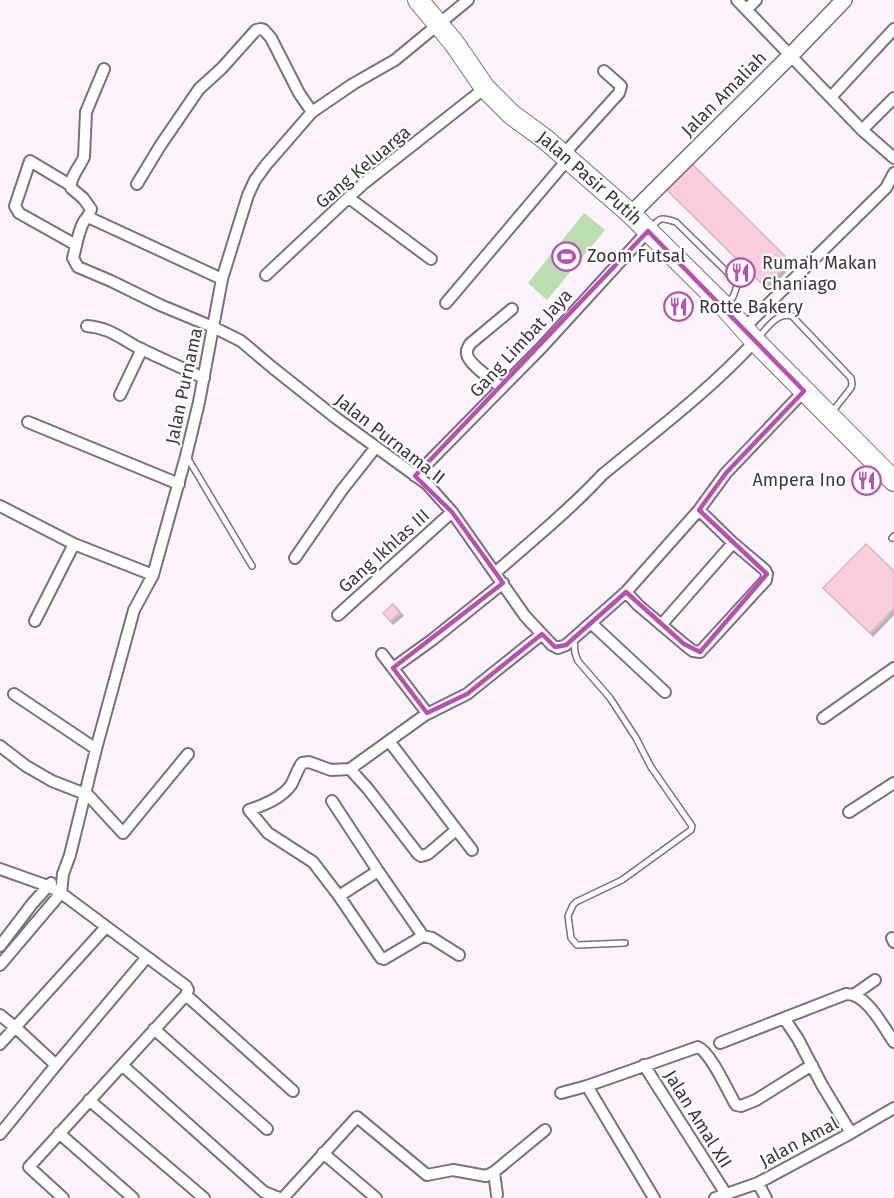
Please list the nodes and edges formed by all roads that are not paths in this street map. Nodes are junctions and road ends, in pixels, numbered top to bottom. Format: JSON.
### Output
{"nodes":[{"id":1,"x":418,"y":0,"type":"edge"},
{"id":2,"x":468,"y":0,"type":"edge"},
{"id":3,"x":737,"y":0,"type":"edge"},
{"id":4,"x":756,"y":0,"type":"edge"},
{"id":5,"x":844,"y":0,"type":"edge"},
{"id":6,"x":747,"y":9,"type":"junction"},
{"id":7,"x":439,"y":25,"type":"junction"},
{"id":8,"x":894,"y":29,"type":"edge"},
{"id":9,"x":790,"y":56,"type":"junction"},
{"id":10,"x":104,"y":69,"type":"dead end"},
{"id":11,"x":604,"y":71,"type":"dead end"},
{"id":12,"x":485,"y":88,"type":"junction"},
{"id":13,"x":831,"y":97,"type":"junction"},
{"id":14,"x":894,"y":98,"type":"edge"},
{"id":15,"x":312,"y":112,"type":"junction"},
{"id":16,"x":862,"y":130,"type":"junction"},
{"id":17,"x":566,"y":157,"type":"junction"},
{"id":18,"x":894,"y":158,"type":"edge"},
{"id":19,"x":894,"y":173,"type":"edge"},
{"id":20,"x":137,"y":184,"type":"dead end"},
{"id":21,"x":70,"y":185,"type":"junction"},
{"id":22,"x":349,"y":198,"type":"junction"},
{"id":23,"x":631,"y":213,"type":"junction"},
{"id":24,"x":88,"y":217,"type":"junction"},
{"id":25,"x":648,"y":231,"type":"junction"},
{"id":26,"x":76,"y":245,"type":"junction"},
{"id":27,"x":431,"y":259,"type":"dead end"},
{"id":28,"x":266,"y":275,"type":"dead end"},
{"id":29,"x":222,"y":279,"type":"junction"},
{"id":30,"x":446,"y":303,"type":"dead end"},
{"id":31,"x":724,"y":306,"type":"junction"},
{"id":32,"x":512,"y":309,"type":"dead end"},
{"id":33,"x":87,"y":326,"type":"dead end"},
{"id":34,"x":213,"y":327,"type":"junction"},
{"id":35,"x":749,"y":335,"type":"junction"},
{"id":36,"x":142,"y":349,"type":"junction"},
{"id":37,"x":204,"y":378,"type":"junction"},
{"id":38,"x":502,"y":388,"type":"junction"},
{"id":39,"x":804,"y":391,"type":"junction"},
{"id":40,"x":120,"y":395,"type":"dead end"},
{"id":41,"x":829,"y":416,"type":"junction"},
{"id":42,"x":28,"y":422,"type":"dead end"},
{"id":43,"x":376,"y":447,"type":"junction"},
{"id":44,"x":186,"y":456,"type":"junction"},
{"id":45,"x":415,"y":476,"type":"junction"},
{"id":46,"x":894,"y":482,"type":"edge"},
{"id":47,"x":178,"y":484,"type":"junction"},
{"id":48,"x":0,"y":506,"type":"edge"},
{"id":49,"x":699,"y":510,"type":"junction"},
{"id":50,"x":452,"y":512,"type":"junction"},
{"id":51,"x":733,"y":543,"type":"junction"},
{"id":52,"x":74,"y":544,"type":"junction"},
{"id":53,"x":295,"y":558,"type":"dead end"},
{"id":54,"x":252,"y":566,"type":"dead end"},
{"id":55,"x":495,"y":573,"type":"junction"},
{"id":56,"x":153,"y":575,"type":"junction"},
{"id":57,"x":503,"y":583,"type":"junction"},
{"id":58,"x":626,"y":592,"type":"junction"},
{"id":59,"x":338,"y":615,"type":"dead end"},
{"id":60,"x":35,"y":621,"type":"dead end"},
{"id":61,"x":591,"y":623,"type":"junction"},
{"id":62,"x":662,"y":624,"type":"junction"},
{"id":63,"x":543,"y":634,"type":"junction"},
{"id":64,"x":574,"y":639,"type":"junction"},
{"id":65,"x":382,"y":654,"type":"dead end"},
{"id":66,"x":393,"y":668,"type":"junction"},
{"id":67,"x":894,"y":669,"type":"edge"},
{"id":68,"x":665,"y":693,"type":"dead end"},
{"id":69,"x":14,"y":694,"type":"dead end"},
{"id":70,"x":427,"y":713,"type":"junction"},
{"id":71,"x":823,"y":718,"type":"dead end"},
{"id":72,"x":389,"y":741,"type":"junction"},
{"id":73,"x":0,"y":746,"type":"edge"},
{"id":74,"x":96,"y":749,"type":"junction"},
{"id":75,"x":188,"y":754,"type":"dead end"},
{"id":76,"x":350,"y":769,"type":"junction"},
{"id":77,"x":894,"y":783,"type":"edge"},
{"id":78,"x":85,"y":793,"type":"junction"},
{"id":79,"x":332,"y":801,"type":"dead end"},
{"id":80,"x":849,"y":812,"type":"dead end"},
{"id":81,"x":456,"y":830,"type":"junction"},
{"id":82,"x":472,"y":850,"type":"dead end"},
{"id":83,"x":0,"y":869,"type":"edge"},
{"id":84,"x":378,"y":871,"type":"junction"},
{"id":85,"x":63,"y":874,"type":"junction"},
{"id":86,"x":48,"y":886,"type":"junction"},
{"id":87,"x":61,"y":893,"type":"junction"},
{"id":88,"x":339,"y":896,"type":"junction"},
{"id":89,"x":106,"y":927,"type":"junction"},
{"id":90,"x":423,"y":936,"type":"junction"},
{"id":91,"x":625,"y":943,"type":"dead end"},
{"id":92,"x":0,"y":946,"type":"edge"},
{"id":93,"x":459,"y":955,"type":"dead end"},
{"id":94,"x":147,"y":957,"type":"junction"},
{"id":95,"x":0,"y":965,"type":"edge"},
{"id":96,"x":875,"y":980,"type":"dead end"},
{"id":97,"x":855,"y":994,"type":"junction"},
{"id":98,"x":186,"y":995,"type":"junction"},
{"id":99,"x":0,"y":1015,"type":"edge"},
{"id":100,"x":784,"y":1018,"type":"junction"},
{"id":101,"x":15,"y":1027,"type":"junction"},
{"id":102,"x":154,"y":1029,"type":"junction"},
{"id":103,"x":720,"y":1042,"type":"dead end"},
{"id":104,"x":894,"y":1042,"type":"edge"},
{"id":105,"x":0,"y":1044,"type":"edge"},
{"id":106,"x":56,"y":1065,"type":"junction"},
{"id":107,"x":122,"y":1065,"type":"junction"},
{"id":108,"x":644,"y":1065,"type":"junction"},
{"id":109,"x":812,"y":1065,"type":"junction"},
{"id":110,"x":587,"y":1086,"type":"junction"},
{"id":111,"x":293,"y":1091,"type":"dead end"},
{"id":112,"x":561,"y":1093,"type":"dead end"},
{"id":113,"x":89,"y":1100,"type":"junction"},
{"id":114,"x":894,"y":1108,"type":"edge"},
{"id":115,"x":267,"y":1129,"type":"dead end"},
{"id":116,"x":545,"y":1130,"type":"dead end"},
{"id":117,"x":59,"y":1133,"type":"junction"},
{"id":118,"x":851,"y":1133,"type":"junction"},
{"id":119,"x":0,"y":1134,"type":"edge"},
{"id":120,"x":323,"y":1153,"type":"junction"},
{"id":121,"x":494,"y":1172,"type":"junction"},
{"id":122,"x":758,"y":1183,"type":"junction"},
{"id":123,"x":726,"y":1194,"type":"junction"},
{"id":124,"x":500,"y":1197,"type":"edge"},
{"id":125,"x":63,"y":1198,"type":"edge"},
{"id":126,"x":133,"y":1198,"type":"edge"},
{"id":127,"x":204,"y":1198,"type":"edge"},
{"id":128,"x":281,"y":1198,"type":"edge"},
{"id":129,"x":376,"y":1198,"type":"edge"},
{"id":130,"x":654,"y":1198,"type":"edge"},
{"id":131,"x":715,"y":1198,"type":"edge"},
{"id":132,"x":766,"y":1198,"type":"edge"}],
"edges":[{"from":1,"to":7,"type":"highway","name":"Jalan Pasir Putih"},
{"from":2,"to":7,"type":"street","name":"Jalan Purnama"},
{"from":3,"to":6,"type":"street"},
{"from":4,"to":6,"type":"street"},
{"from":5,"to":9,"type":"street","name":"Jalan Amaliah"},
{"from":6,"to":9,"type":"street"},
{"from":7,"to":12,"type":"highway","name":"Jalan Pasir Putih"},
{"from":7,"to":15,"type":"street","name":"Jalan Purnama"},
{"from":8,"to":13,"type":"street"},
{"from":9,"to":13,"type":"street"},
{"from":9,"to":23,"type":"street","name":"Jalan Amaliah"},
{"from":10,"to":21,"type":"street"},
{"from":11,"to":17,"type":"street"},
{"from":12,"to":17,"type":"highway","name":"Jalan Pasir Putih"},
{"from":12,"to":22,"type":"street","name":"Gang Keluarga"},
{"from":13,"to":16,"type":"street"},
{"from":14,"to":16,"type":"street"},
{"from":15,"to":20,"type":"street"},
{"from":15,"to":29,"type":"street","name":"Jalan Purnama"},
{"from":16,"to":18,"type":"street"},
{"from":17,"to":23,"type":"highway","name":"Jalan Pasir Putih"},
{"from":17,"to":30,"type":"street"},
{"from":19,"to":35,"type":"street"},
{"from":21,"to":24,"type":"street"},
{"from":21,"to":26,"type":"street"},
{"from":22,"to":27,"type":"street"},
{"from":22,"to":28,"type":"street","name":"Gang Keluarga"},
{"from":23,"to":25,"type":"highway","name":"Jalan Pasir Putih"},
{"from":24,"to":26,"type":"street"},
{"from":24,"to":29,"type":"street"},
{"from":25,"to":31,"type":"highway","name":"Jalan Pasir Putih"},
{"from":25,"to":31,"type":"lane"},
{"from":25,"to":38,"type":"street","name":"Gang Limbat Jaya"},
{"from":26,"to":34,"type":"street","name":"Jalan Purnama II"},
{"from":29,"to":34,"type":"street","name":"Jalan Purnama"},
{"from":31,"to":35,"type":"highway","name":"Jalan Pasir Putih"},
{"from":32,"to":38,"type":"street"},
{"from":33,"to":36,"type":"street"},
{"from":34,"to":37,"type":"street","name":"Jalan Purnama"},
{"from":34,"to":43,"type":"street","name":"Jalan Purnama II"},
{"from":35,"to":39,"type":"highway","name":"Jalan Pasir Putih"},
{"from":35,"to":41,"type":"lane"},
{"from":35,"to":55,"type":"street"},
{"from":36,"to":37,"type":"street"},
{"from":36,"to":40,"type":"street"},
{"from":37,"to":44,"type":"street","name":"Jalan Purnama"},
{"from":38,"to":45,"type":"street","name":"Gang Limbat Jaya"},
{"from":39,"to":41,"type":"highway","name":"Jalan Pasir Putih"},
{"from":39,"to":49,"type":"street"},
{"from":41,"to":46,"type":"highway","name":"Jalan Pasir Putih"},
{"from":42,"to":47,"type":"street"},
{"from":43,"to":45,"type":"street","name":"Jalan Purnama II"},
{"from":43,"to":53,"type":"street"},
{"from":44,"to":47,"type":"street","name":"Jalan Purnama"},
{"from":44,"to":54,"type":"lane"},
{"from":45,"to":50,"type":"street","name":"Jalan Purnama II"},
{"from":47,"to":56,"type":"street","name":"Jalan Purnama"},
{"from":48,"to":52,"type":"street"},
{"from":49,"to":51,"type":"street"},
{"from":49,"to":58,"type":"street"},
{"from":50,"to":55,"type":"street","name":"Jalan Purnama II"},
{"from":50,"to":59,"type":"street","name":"Gang Ikhlas III"},
{"from":51,"to":62,"type":"street"},
{"from":51,"to":62,"type":"street"},
{"from":52,"to":56,"type":"street"},
{"from":52,"to":60,"type":"street"},
{"from":55,"to":57,"type":"street","name":"Jalan Purnama II"},
{"from":56,"to":74,"type":"street","name":"Jalan Purnama"},
{"from":57,"to":63,"type":"street","name":"Jalan Purnama II"},
{"from":57,"to":66,"type":"street"},
{"from":58,"to":61,"type":"street"},
{"from":58,"to":62,"type":"street"},
{"from":61,"to":64,"type":"street"},
{"from":61,"to":68,"type":"street"},
{"from":63,"to":64,"type":"street","name":"Jalan Purnama II"},
{"from":63,"to":70,"type":"street"},
{"from":64,"to":91,"type":"lane"},
{"from":65,"to":66,"type":"street"},
{"from":66,"to":70,"type":"street"},
{"from":67,"to":71,"type":"street"},
{"from":69,"to":74,"type":"street"},
{"from":70,"to":72,"type":"street"},
{"from":72,"to":76,"type":"street"},
{"from":72,"to":81,"type":"street"},
{"from":73,"to":78,"type":"street"},
{"from":74,"to":78,"type":"street","name":"Jalan Purnama"},
{"from":75,"to":78,"type":"street"},
{"from":76,"to":81,"type":"street"},
{"from":76,"to":88,"type":"street"},
{"from":77,"to":80,"type":"street"},
{"from":78,"to":85,"type":"street","name":"Jalan Purnama"},
{"from":79,"to":84,"type":"street"},
{"from":81,"to":82,"type":"street"},
{"from":83,"to":86,"type":"street"},
{"from":84,"to":88,"type":"street"},
{"from":84,"to":90,"type":"street"},
{"from":85,"to":86,"type":"street"},
{"from":85,"to":87,"type":"street","name":"Jalan Purnama"},
{"from":86,"to":87,"type":"street"},
{"from":86,"to":92,"type":"street"},
{"from":87,"to":89,"type":"street"},
{"from":87,"to":95,"type":"street"},
{"from":88,"to":90,"type":"street"},
{"from":89,"to":94,"type":"street"},
{"from":89,"to":101,"type":"street"},
{"from":90,"to":93,"type":"street"},
{"from":94,"to":98,"type":"street"},
{"from":94,"to":106,"type":"street"},
{"from":96,"to":97,"type":"street"},
{"from":97,"to":100,"type":"street"},
{"from":97,"to":104,"type":"street"},
{"from":98,"to":102,"type":"street"},
{"from":98,"to":111,"type":"street"},
{"from":99,"to":101,"type":"street"},
{"from":100,"to":103,"type":"street"},
{"from":100,"to":109,"type":"street"},
{"from":101,"to":105,"type":"street"},
{"from":101,"to":106,"type":"street"},
{"from":102,"to":107,"type":"street"},
{"from":102,"to":115,"type":"street"},
{"from":106,"to":119,"type":"street"},
{"from":107,"to":113,"type":"street"},
{"from":107,"to":128,"type":"street"},
{"from":108,"to":109,"type":"street","name":"Jalan Amal XII"},
{"from":108,"to":110,"type":"street"},
{"from":108,"to":123,"type":"street","name":"Jalan Amal XII"},
{"from":109,"to":118,"type":"street"},
{"from":110,"to":112,"type":"street"},
{"from":110,"to":130,"type":"street"},
{"from":113,"to":117,"type":"street"},
{"from":113,"to":127,"type":"street"},
{"from":114,"to":118,"type":"street","name":"Jalan Amal"},
{"from":116,"to":121,"type":"street"},
{"from":117,"to":125,"type":"street"},
{"from":117,"to":126,"type":"street"},
{"from":118,"to":122,"type":"street","name":"Jalan Amal"},
{"from":120,"to":121,"type":"street"},
{"from":120,"to":128,"type":"street"},
{"from":120,"to":129,"type":"street"},
{"from":121,"to":124,"type":"street"},
{"from":122,"to":123,"type":"street","name":"Jalan Amal"},
{"from":122,"to":132,"type":"street"},
{"from":123,"to":131,"type":"street","name":"Jalan Amal"}]}
